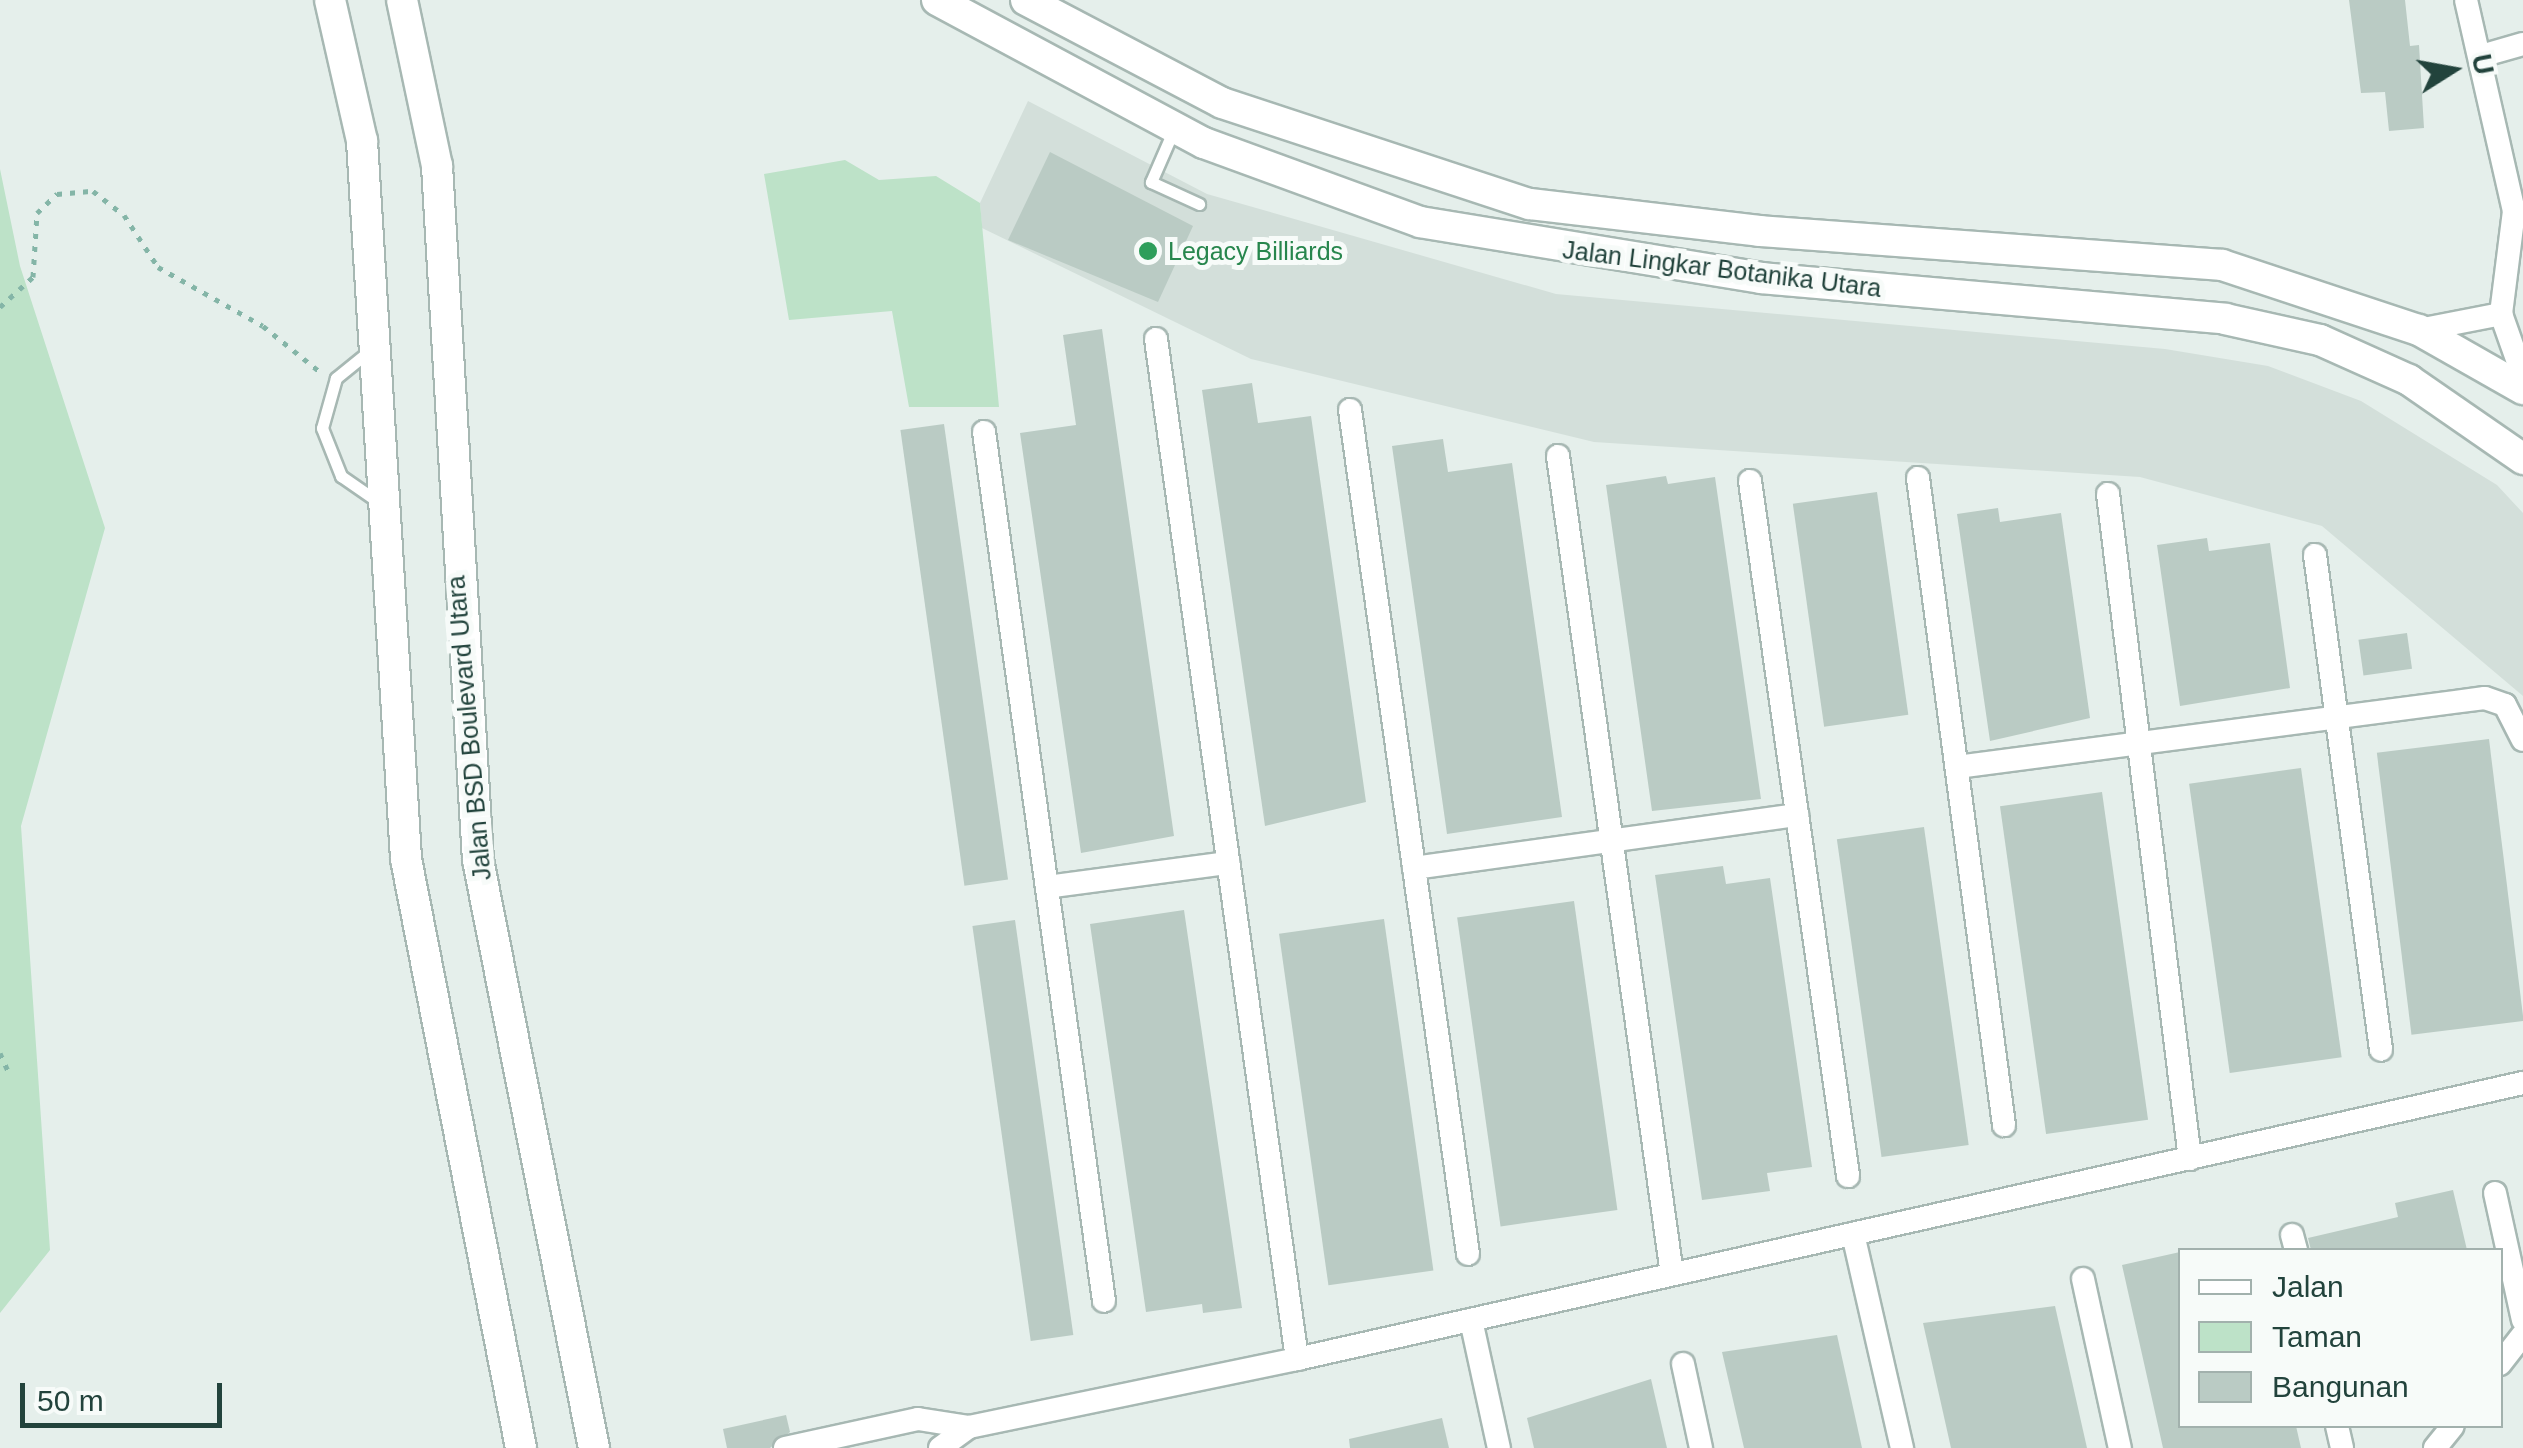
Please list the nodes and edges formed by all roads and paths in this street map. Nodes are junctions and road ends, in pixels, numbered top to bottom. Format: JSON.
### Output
{"nodes":[{"id":1,"x":330,"y":0,"type":"edge"},
{"id":2,"x":402,"y":0,"type":"edge"},
{"id":3,"x":937,"y":0,"type":"edge"},
{"id":4,"x":1026,"y":0,"type":"edge"},
{"id":5,"x":2466,"y":0,"type":"edge"},
{"id":6,"x":2523,"y":44,"type":"edge"},
{"id":7,"x":2481,"y":56,"type":"junction"},
{"id":8,"x":1174,"y":128,"type":"junction"},
{"id":9,"x":1199,"y":204,"type":"dead end"},
{"id":10,"x":1686,"y":223,"type":"junction"},
{"id":11,"x":1680,"y":268,"type":"junction"},
{"id":12,"x":0,"y":307,"type":"edge"},
{"id":13,"x":2501,"y":314,"type":"junction"},
{"id":14,"x":2419,"y":330,"type":"junction"},
{"id":15,"x":1156,"y":339,"type":"dead end"},
{"id":16,"x":376,"y":346,"type":"junction"},
{"id":17,"x":2523,"y":376,"type":"edge"},
{"id":18,"x":336,"y":378,"type":"junction"},
{"id":19,"x":2523,"y":389,"type":"edge"},
{"id":20,"x":1350,"y":410,"type":"dead end"},
{"id":21,"x":984,"y":432,"type":"dead end"},
{"id":22,"x":1558,"y":456,"type":"dead end"},
{"id":23,"x":2523,"y":459,"type":"edge"},
{"id":24,"x":1918,"y":478,"type":"dead end"},
{"id":25,"x":1750,"y":482,"type":"dead end"},
{"id":26,"x":2108,"y":494,"type":"dead end"},
{"id":27,"x":384,"y":504,"type":"junction"},
{"id":28,"x":2315,"y":555,"type":"dead end"},
{"id":29,"x":2337,"y":718,"type":"junction"},
{"id":30,"x":2523,"y":740,"type":"edge"},
{"id":31,"x":2140,"y":743,"type":"junction"},
{"id":32,"x":1956,"y":766,"type":"junction"},
{"id":33,"x":1797,"y":815,"type":"junction"},
{"id":34,"x":1612,"y":841,"type":"junction"},
{"id":35,"x":1228,"y":862,"type":"junction"},
{"id":36,"x":1414,"y":868,"type":"junction"},
{"id":37,"x":1047,"y":887,"type":"junction"},
{"id":38,"x":2381,"y":1050,"type":"dead end"},
{"id":39,"x":0,"y":1053,"type":"edge"},
{"id":40,"x":8,"y":1071,"type":"dead end"},
{"id":41,"x":2523,"y":1084,"type":"edge"},
{"id":42,"x":2004,"y":1125,"type":"dead end"},
{"id":43,"x":2190,"y":1159,"type":"junction"},
{"id":44,"x":1848,"y":1176,"type":"dead end"},
{"id":45,"x":2495,"y":1193,"type":"dead end"},
{"id":46,"x":1853,"y":1234,"type":"junction"},
{"id":47,"x":1468,"y":1254,"type":"dead end"},
{"id":48,"x":1672,"y":1274,"type":"junction"},
{"id":49,"x":2082,"y":1279,"type":"dead end"},
{"id":50,"x":1104,"y":1301,"type":"dead end"},
{"id":51,"x":1471,"y":1320,"type":"junction"},
{"id":52,"x":2523,"y":1320,"type":"edge"},
{"id":53,"x":2523,"y":1335,"type":"edge"},
{"id":54,"x":1297,"y":1359,"type":"junction"},
{"id":55,"x":2503,"y":1360,"type":"edge"},
{"id":56,"x":1683,"y":1364,"type":"dead end"},
{"id":57,"x":968,"y":1427,"type":"junction"},
{"id":58,"x":2451,"y":1428,"type":"edge"},
{"id":59,"x":844,"y":1442,"type":"edge"},
{"id":60,"x":521,"y":1448,"type":"edge"},
{"id":61,"x":594,"y":1448,"type":"edge"},
{"id":62,"x":785,"y":1448,"type":"edge"},
{"id":63,"x":940,"y":1448,"type":"edge"},
{"id":64,"x":1500,"y":1448,"type":"edge"},
{"id":65,"x":1701,"y":1448,"type":"edge"},
{"id":66,"x":1902,"y":1448,"type":"edge"},
{"id":67,"x":2120,"y":1448,"type":"edge"},
{"id":68,"x":2435,"y":1448,"type":"edge"}],
"edges":[{"from":1,"to":16,"type":"street"},
{"from":2,"to":61,"type":"street","name":"Jalan BSD Boulevard Utara"},
{"from":3,"to":8,"type":"street","name":"Jalan Lingkar Botanika Utara"},
{"from":4,"to":10,"type":"street","name":"Jalan Lingkar Botanika Utara"},
{"from":5,"to":7,"type":"street"},
{"from":6,"to":7,"type":"street"},
{"from":7,"to":13,"type":"street"},
{"from":8,"to":9,"type":"lane"},
{"from":8,"to":11,"type":"street","name":"Jalan Lingkar Botanika Utara"},
{"from":10,"to":11,"type":"street"},
{"from":10,"to":14,"type":"street","name":"Jalan Lingkar Botanika Utara"},
{"from":11,"to":23,"type":"street","name":"Jalan Lingkar Botanika Utara"},
{"from":12,"to":18,"type":"path"},
{"from":13,"to":14,"type":"street"},
{"from":13,"to":17,"type":"street"},
{"from":14,"to":19,"type":"street","name":"Jalan Lingkar Botanika Utara"},
{"from":15,"to":35,"type":"street"},
{"from":16,"to":18,"type":"lane"},
{"from":16,"to":27,"type":"street"},
{"from":18,"to":27,"type":"lane"},
{"from":20,"to":36,"type":"street"},
{"from":21,"to":37,"type":"street"},
{"from":22,"to":34,"type":"street"},
{"from":24,"to":32,"type":"street"},
{"from":25,"to":33,"type":"street"},
{"from":26,"to":31,"type":"street"},
{"from":27,"to":60,"type":"street"},
{"from":28,"to":29,"type":"street"},
{"from":29,"to":30,"type":"street"},
{"from":29,"to":31,"type":"street"},
{"from":29,"to":38,"type":"street"},
{"from":31,"to":32,"type":"street"},
{"from":31,"to":43,"type":"street"},
{"from":32,"to":42,"type":"street"},
{"from":33,"to":34,"type":"street"},
{"from":33,"to":44,"type":"street"},
{"from":34,"to":36,"type":"street"},
{"from":34,"to":48,"type":"street"},
{"from":35,"to":37,"type":"street"},
{"from":35,"to":54,"type":"street"},
{"from":36,"to":47,"type":"street"},
{"from":37,"to":50,"type":"street"},
{"from":39,"to":40,"type":"path"},
{"from":41,"to":43,"type":"street"},
{"from":43,"to":46,"type":"street"},
{"from":45,"to":52,"type":"street"},
{"from":46,"to":48,"type":"street"},
{"from":46,"to":66,"type":"street"},
{"from":48,"to":51,"type":"street"},
{"from":49,"to":67,"type":"street"},
{"from":51,"to":54,"type":"street"},
{"from":51,"to":64,"type":"street"},
{"from":53,"to":55,"type":"street"},
{"from":54,"to":57,"type":"street"},
{"from":56,"to":65,"type":"street"},
{"from":57,"to":59,"type":"street"},
{"from":57,"to":63,"type":"street"},
{"from":58,"to":68,"type":"street"},
{"from":59,"to":62,"type":"street"}]}
